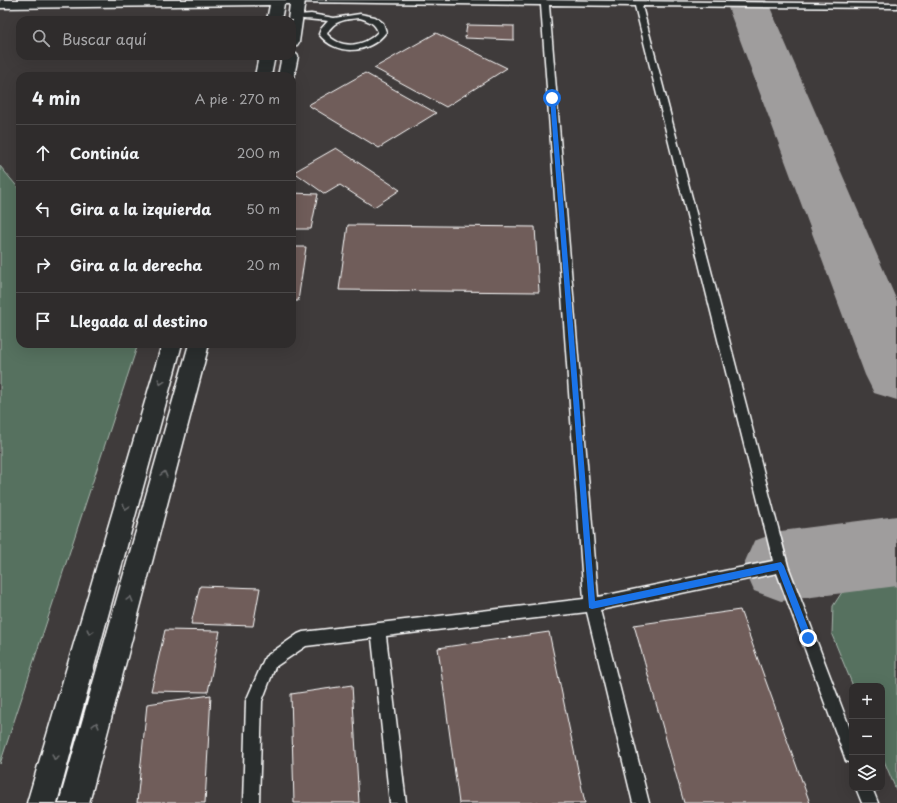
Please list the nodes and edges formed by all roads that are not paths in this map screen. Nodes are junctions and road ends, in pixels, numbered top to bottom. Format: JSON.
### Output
{"nodes":[{"id":1,"x":278,"y":0,"type":"edge"},
{"id":2,"x":298,"y":0,"type":"edge"},
{"id":3,"x":545,"y":2,"type":"junction"},
{"id":4,"x":0,"y":4,"type":"edge"},
{"id":5,"x":638,"y":4,"type":"junction"},
{"id":6,"x":897,"y":6,"type":"edge"},
{"id":7,"x":275,"y":16,"type":"edge"},
{"id":8,"x":296,"y":17,"type":"joint"},
{"id":9,"x":333,"y":20,"type":"junction"},
{"id":10,"x":266,"y":60,"type":"edge"},
{"id":11,"x":289,"y":60,"type":"edge"},
{"id":12,"x":264,"y":72,"type":"edge"},
{"id":13,"x":287,"y":72,"type":"edge"},
{"id":14,"x":171,"y":348,"type":"edge"},
{"id":15,"x":198,"y":348,"type":"edge"},
{"id":16,"x":781,"y":566,"type":"junction"},
{"id":17,"x":592,"y":605,"type":"junction"},
{"id":18,"x":378,"y":631,"type":"junction"},
{"id":19,"x":849,"y":747,"type":"edge"},
{"id":20,"x":865,"y":791,"type":"edge"},
{"id":21,"x":42,"y":803,"type":"edge"},
{"id":22,"x":74,"y":803,"type":"edge"},
{"id":23,"x":251,"y":803,"type":"edge"},
{"id":24,"x":398,"y":803,"type":"edge"},
{"id":25,"x":641,"y":803,"type":"edge"},
{"id":26,"x":870,"y":803,"type":"edge"}],
"edges":[{"from":1,"to":2,"type":"street"},
{"from":1,"to":4,"type":"street"},
{"from":1,"to":7,"type":"street"},
{"from":2,"to":3,"type":"lane"},
{"from":2,"to":8,"type":"street"},
{"from":3,"to":5,"type":"lane"},
{"from":3,"to":17,"type":"lane"},
{"from":5,"to":6,"type":"lane"},
{"from":5,"to":16,"type":"lane"},
{"from":8,"to":9,"type":"lane"},
{"from":9,"to":9,"type":"lane"},
{"from":10,"to":12,"type":"street"},
{"from":11,"to":13,"type":"street"},
{"from":14,"to":21,"type":"street","one_way":true},
{"from":22,"to":15,"type":"street","one_way":true},
{"from":16,"to":17,"type":"lane"},
{"from":16,"to":19,"type":"lane"},
{"from":17,"to":18,"type":"lane"},
{"from":17,"to":25,"type":"lane"},
{"from":18,"to":23,"type":"lane"},
{"from":18,"to":24,"type":"lane"},
{"from":20,"to":26,"type":"lane"}]}
